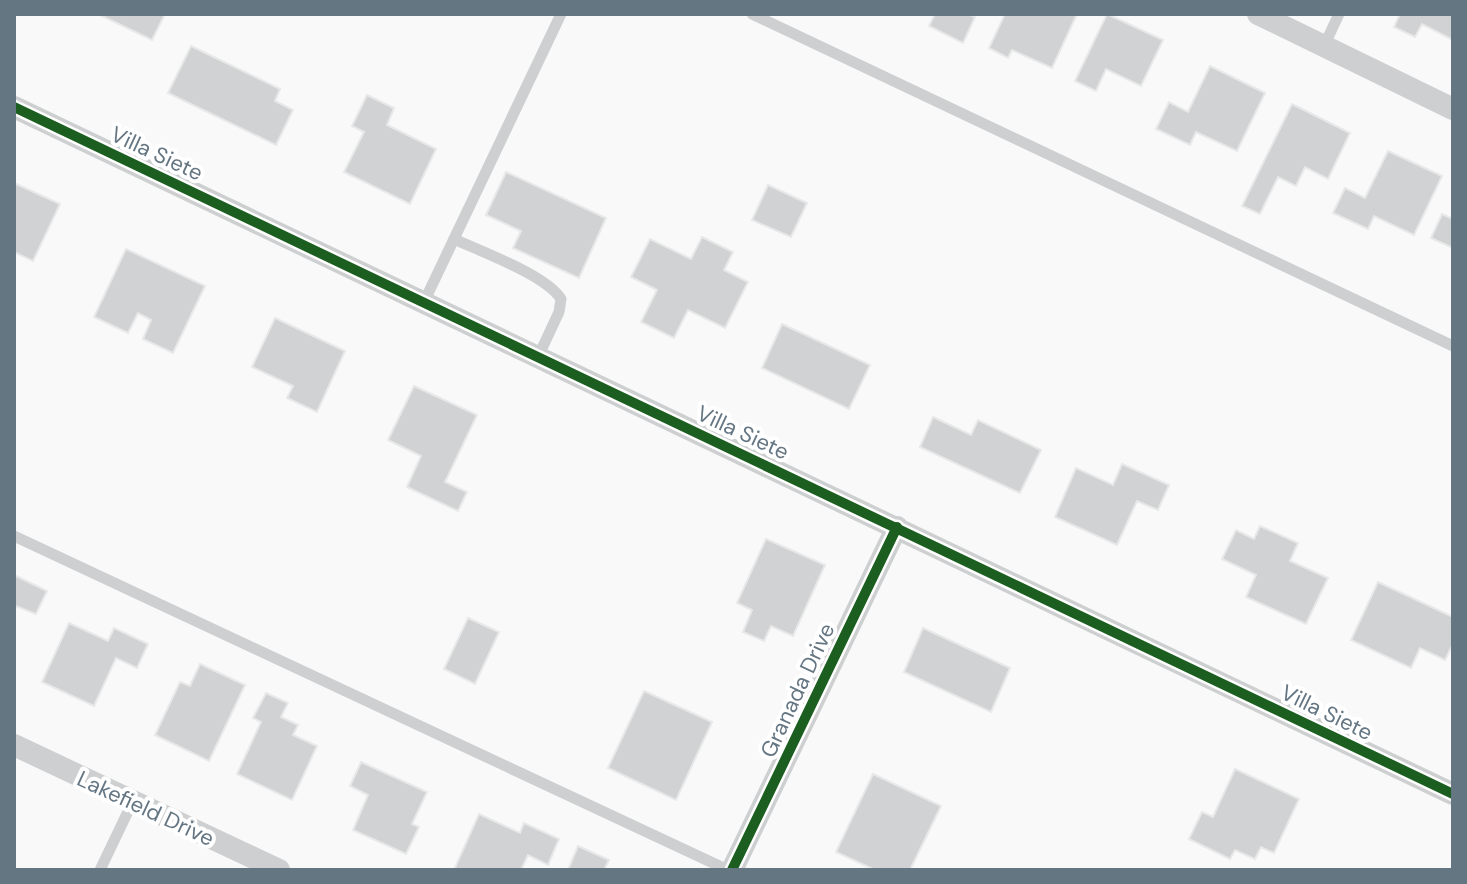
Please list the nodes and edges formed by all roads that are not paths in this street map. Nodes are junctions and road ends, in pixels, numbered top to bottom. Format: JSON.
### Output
{"nodes":[{"id":1,"x":561,"y":14,"type":"edge"},
{"id":2,"x":752,"y":14,"type":"edge"},
{"id":3,"x":1258,"y":14,"type":"edge"},
{"id":4,"x":1339,"y":14,"type":"edge"},
{"id":5,"x":1324,"y":46,"type":"junction"},
{"id":6,"x":14,"y":107,"type":"edge"},
{"id":7,"x":1453,"y":109,"type":"edge"},
{"id":8,"x":454,"y":239,"type":"junction"},
{"id":9,"x":424,"y":302,"type":"junction"},
{"id":10,"x":1453,"y":346,"type":"edge"},
{"id":11,"x":538,"y":357,"type":"junction"},
{"id":12,"x":897,"y":527,"type":"junction"},
{"id":13,"x":14,"y":536,"type":"edge"},
{"id":14,"x":14,"y":745,"type":"edge"},
{"id":15,"x":1453,"y":794,"type":"edge"},
{"id":16,"x":133,"y":801,"type":"junction"},
{"id":17,"x":100,"y":870,"type":"edge"},
{"id":18,"x":279,"y":870,"type":"edge"},
{"id":19,"x":730,"y":870,"type":"edge"}],
"edges":[{"from":1,"to":8,"type":"lane"},
{"from":2,"to":10,"type":"lane"},
{"from":3,"to":5,"type":"street"},
{"from":4,"to":5,"type":"lane"},
{"from":5,"to":7,"type":"street"},
{"from":6,"to":9,"type":"street","name":"Villa Siete"},
{"from":8,"to":9,"type":"lane"},
{"from":8,"to":11,"type":"lane"},
{"from":9,"to":11,"type":"street","name":"Villa Siete"},
{"from":11,"to":12,"type":"street","name":"Villa Siete"},
{"from":12,"to":15,"type":"street","name":"Villa Siete"},
{"from":12,"to":19,"type":"street","name":"Granada Drive"},
{"from":13,"to":19,"type":"lane"},
{"from":14,"to":16,"type":"street","name":"Lakefield Drive"},
{"from":16,"to":17,"type":"lane"},
{"from":16,"to":18,"type":"street","name":"Lakefield Drive"}]}
